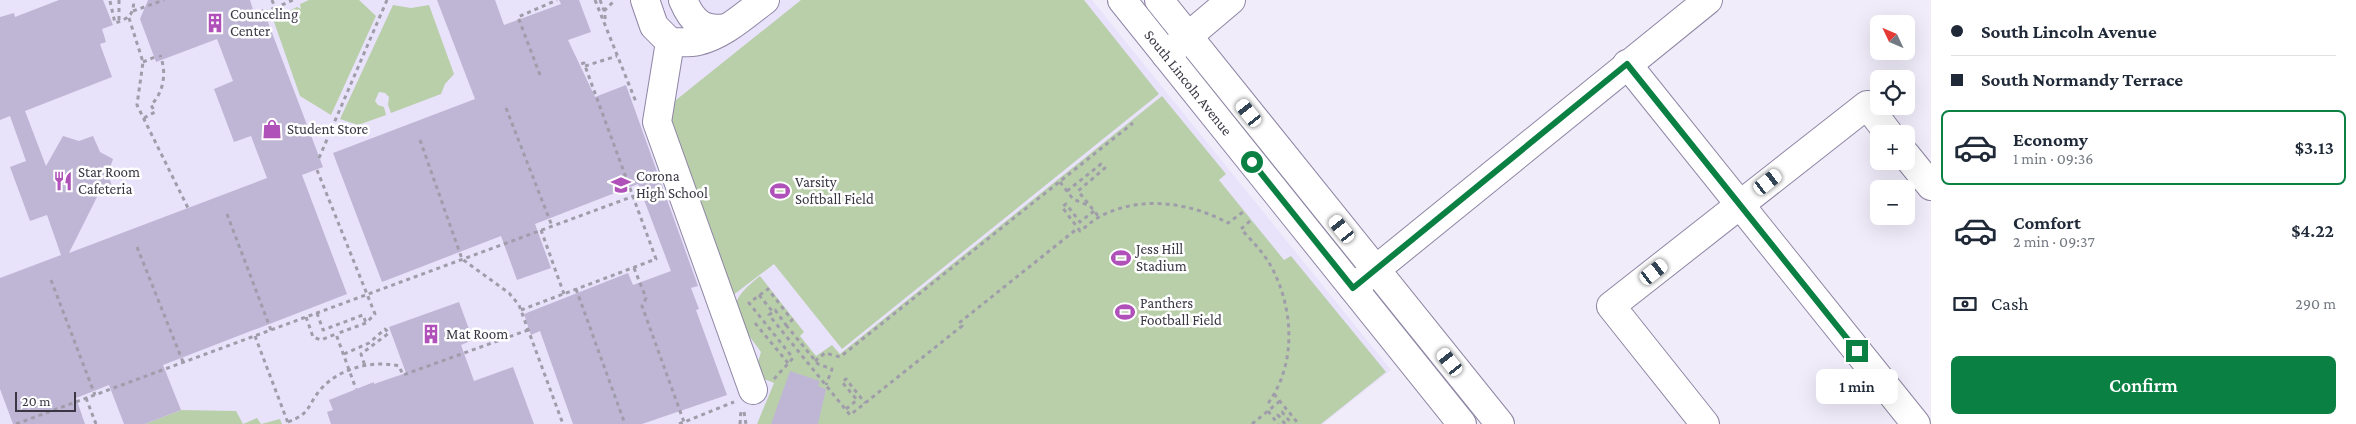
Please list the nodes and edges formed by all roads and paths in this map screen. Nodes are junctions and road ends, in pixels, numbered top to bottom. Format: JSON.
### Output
{"nodes":[{"id":1,"x":119,"y":0,"type":"edge"},
{"id":2,"x":134,"y":0,"type":"edge"},
{"id":3,"x":164,"y":0,"type":"edge"},
{"id":4,"x":272,"y":0,"type":"edge"},
{"id":5,"x":293,"y":0,"type":"edge"},
{"id":6,"x":387,"y":0,"type":"edge"},
{"id":7,"x":557,"y":0,"type":"edge"},
{"id":8,"x":595,"y":0,"type":"edge"},
{"id":9,"x":600,"y":0,"type":"edge"},
{"id":10,"x":615,"y":0,"type":"edge"},
{"id":11,"x":645,"y":0,"type":"edge"},
{"id":12,"x":683,"y":0,"type":"edge"},
{"id":13,"x":765,"y":0,"type":"edge"},
{"id":14,"x":1122,"y":0,"type":"edge"},
{"id":15,"x":1159,"y":0,"type":"edge"},
{"id":16,"x":1231,"y":0,"type":"edge"},
{"id":17,"x":1708,"y":0,"type":"edge"},
{"id":18,"x":110,"y":1,"type":"edge"},
{"id":19,"x":104,"y":2,"type":"dead end"},
{"id":20,"x":275,"y":8,"type":"junction"},
{"id":21,"x":133,"y":11,"type":"junction"},
{"id":22,"x":604,"y":11,"type":"junction"},
{"id":23,"x":264,"y":12,"type":"dead end"},
{"id":24,"x":129,"y":18,"type":"junction"},
{"id":25,"x":119,"y":22,"type":"junction"},
{"id":26,"x":604,"y":24,"type":"junction"},
{"id":27,"x":726,"y":28,"type":"junction"},
{"id":28,"x":1188,"y":36,"type":"junction"},
{"id":29,"x":670,"y":42,"type":"junction"},
{"id":30,"x":160,"y":55,"type":"dead end"},
{"id":31,"x":1166,"y":55,"type":"junction"},
{"id":32,"x":617,"y":56,"type":"junction"},
{"id":33,"x":155,"y":57,"type":"dead end"},
{"id":34,"x":143,"y":62,"type":"junction"},
{"id":35,"x":580,"y":64,"type":"dead end"},
{"id":36,"x":1627,"y":64,"type":"junction"},
{"id":37,"x":585,"y":66,"type":"junction"},
{"id":38,"x":540,"y":75,"type":"dead end"},
{"id":39,"x":637,"y":106,"type":"dead end"},
{"id":40,"x":506,"y":108,"type":"dead end"},
{"id":41,"x":144,"y":118,"type":"junction"},
{"id":42,"x":1133,"y":123,"type":"dead end"},
{"id":43,"x":1882,"y":125,"type":"edge"},
{"id":44,"x":420,"y":140,"type":"dead end"},
{"id":45,"x":319,"y":158,"type":"dead end"},
{"id":46,"x":1915,"y":166,"type":"edge"},
{"id":47,"x":317,"y":170,"type":"dead end"},
{"id":48,"x":1060,"y":182,"type":"junction"},
{"id":49,"x":1931,"y":186,"type":"edge"},
{"id":50,"x":1067,"y":191,"type":"junction"},
{"id":51,"x":634,"y":196,"type":"junction"},
{"id":52,"x":1739,"y":204,"type":"junction"},
{"id":53,"x":1090,"y":206,"type":"junction"},
{"id":54,"x":188,"y":208,"type":"dead end"},
{"id":55,"x":1094,"y":211,"type":"junction"},
{"id":56,"x":1243,"y":212,"type":"dead end"},
{"id":57,"x":226,"y":214,"type":"dead end"},
{"id":58,"x":1100,"y":217,"type":"junction"},
{"id":59,"x":1250,"y":221,"type":"dead end"},
{"id":60,"x":552,"y":226,"type":"junction"},
{"id":61,"x":1078,"y":228,"type":"junction"},
{"id":62,"x":541,"y":230,"type":"junction"},
{"id":63,"x":137,"y":247,"type":"dead end"},
{"id":64,"x":462,"y":259,"type":"junction"},
{"id":65,"x":634,"y":268,"type":"junction"},
{"id":66,"x":1375,"y":270,"type":"junction"},
{"id":67,"x":51,"y":280,"type":"dead end"},
{"id":68,"x":1353,"y":288,"type":"junction"},
{"id":69,"x":576,"y":289,"type":"junction"},
{"id":70,"x":367,"y":294,"type":"junction"},
{"id":71,"x":564,"y":294,"type":"junction"},
{"id":72,"x":759,"y":295,"type":"junction"},
{"id":73,"x":520,"y":310,"type":"junction"},
{"id":74,"x":773,"y":312,"type":"junction"},
{"id":75,"x":317,"y":313,"type":"junction"},
{"id":76,"x":306,"y":317,"type":"junction"},
{"id":77,"x":366,"y":323,"type":"junction"},
{"id":78,"x":786,"y":324,"type":"junction"},
{"id":79,"x":760,"y":328,"type":"dead end"},
{"id":80,"x":271,"y":330,"type":"junction"},
{"id":81,"x":528,"y":330,"type":"junction"},
{"id":82,"x":336,"y":334,"type":"junction"},
{"id":83,"x":255,"y":336,"type":"junction"},
{"id":84,"x":788,"y":352,"type":"dead end"},
{"id":85,"x":344,"y":354,"type":"junction"},
{"id":86,"x":815,"y":361,"type":"junction"},
{"id":87,"x":183,"y":362,"type":"junction"},
{"id":88,"x":788,"y":362,"type":"dead end"},
{"id":89,"x":365,"y":366,"type":"junction"},
{"id":90,"x":350,"y":370,"type":"junction"},
{"id":91,"x":826,"y":385,"type":"junction"},
{"id":92,"x":356,"y":389,"type":"dead end"},
{"id":93,"x":753,"y":390,"type":"dead end"},
{"id":94,"x":1274,"y":394,"type":"junction"},
{"id":95,"x":95,"y":395,"type":"junction"},
{"id":96,"x":86,"y":398,"type":"junction"},
{"id":97,"x":1280,"y":401,"type":"junction"},
{"id":98,"x":865,"y":403,"type":"junction"},
{"id":99,"x":1266,"y":406,"type":"dead end"},
{"id":100,"x":846,"y":410,"type":"junction"},
{"id":101,"x":1268,"y":411,"type":"junction"},
{"id":102,"x":684,"y":422,"type":"dead end"},
{"id":103,"x":288,"y":423,"type":"edge"},
{"id":104,"x":16,"y":424,"type":"edge"},
{"id":105,"x":96,"y":424,"type":"edge"},
{"id":106,"x":563,"y":424,"type":"edge"},
{"id":107,"x":625,"y":424,"type":"edge"},
{"id":108,"x":1252,"y":424,"type":"edge"},
{"id":109,"x":1278,"y":424,"type":"edge"},
{"id":110,"x":1285,"y":424,"type":"edge"},
{"id":111,"x":1293,"y":424,"type":"edge"},
{"id":112,"x":1462,"y":424,"type":"edge"},
{"id":113,"x":1500,"y":424,"type":"edge"},
{"id":114,"x":1705,"y":424,"type":"edge"},
{"id":115,"x":1916,"y":424,"type":"edge"}],
"edges":[{"from":1,"to":25,"type":"path"},
{"from":2,"to":21,"type":"path"},
{"from":3,"to":21,"type":"path"},
{"from":4,"to":20,"type":"path"},
{"from":5,"to":20,"type":"path"},
{"from":6,"to":45,"type":"path"},
{"from":7,"to":38,"type":"path"},
{"from":8,"to":26,"type":"path"},
{"from":9,"to":22,"type":"path"},
{"from":10,"to":22,"type":"path"},
{"from":11,"to":29,"type":"main road"},
{"from":12,"to":27,"type":"main road"},
{"from":13,"to":27,"type":"main road"},
{"from":14,"to":31,"type":"main road","name":"South Lincoln Avenue"},
{"from":15,"to":28,"type":"main road","name":"South Lincoln Avenue"},
{"from":16,"to":28,"type":"main road"},
{"from":17,"to":36,"type":"main road"},
{"from":18,"to":19,"type":"path"},
{"from":18,"to":25,"type":"path"},
{"from":20,"to":23,"type":"path"},
{"from":21,"to":24,"type":"path"},
{"from":22,"to":26,"type":"path"},
{"from":24,"to":25,"type":"path"},
{"from":24,"to":34,"type":"path"},
{"from":26,"to":32,"type":"path"},
{"from":27,"to":29,"type":"main road"},
{"from":28,"to":31,"type":"main road"},
{"from":28,"to":66,"type":"main road","name":"South Lincoln Avenue"},
{"from":29,"to":93,"type":"main road"},
{"from":30,"to":41,"type":"path"},
{"from":31,"to":68,"type":"main road","name":"South Lincoln Avenue"},
{"from":32,"to":37,"type":"path"},
{"from":32,"to":39,"type":"path"},
{"from":33,"to":34,"type":"path"},
{"from":34,"to":41,"type":"path"},
{"from":35,"to":37,"type":"path"},
{"from":36,"to":52,"type":"main road"},
{"from":36,"to":66,"type":"main road"},
{"from":37,"to":51,"type":"path"},
{"from":40,"to":60,"type":"path"},
{"from":41,"to":54,"type":"path"},
{"from":42,"to":48,"type":"path"},
{"from":43,"to":52,"type":"main road"},
{"from":44,"to":64,"type":"path"},
{"from":46,"to":49,"type":"main road"},
{"from":47,"to":70,"type":"path"},
{"from":48,"to":50,"type":"path"},
{"from":48,"to":86,"type":"path"},
{"from":50,"to":53,"type":"path"},
{"from":50,"to":53,"type":"path"},
{"from":51,"to":60,"type":"path"},
{"from":51,"to":65,"type":"path"},
{"from":52,"to":114,"type":"main road"},
{"from":52,"to":115,"type":"main road"},
{"from":53,"to":55,"type":"path"},
{"from":55,"to":58,"type":"path"},
{"from":55,"to":61,"type":"path"},
{"from":56,"to":58,"type":"path"},
{"from":57,"to":80,"type":"path"},
{"from":58,"to":61,"type":"path"},
{"from":59,"to":94,"type":"path"},
{"from":60,"to":62,"type":"path"},
{"from":61,"to":98,"type":"path"},
{"from":62,"to":64,"type":"path"},
{"from":62,"to":71,"type":"path"},
{"from":63,"to":87,"type":"path"},
{"from":64,"to":70,"type":"path"},
{"from":64,"to":73,"type":"path"},
{"from":65,"to":69,"type":"path"},
{"from":65,"to":102,"type":"path"},
{"from":66,"to":68,"type":"main road"},
{"from":66,"to":113,"type":"main road","name":"South Lincoln Avenue"},
{"from":67,"to":95,"type":"path"},
{"from":68,"to":112,"type":"main road","name":"South Lincoln Avenue"},
{"from":69,"to":71,"type":"path"},
{"from":69,"to":107,"type":"path"},
{"from":70,"to":75,"type":"path"},
{"from":70,"to":77,"type":"path"},
{"from":71,"to":73,"type":"path"},
{"from":72,"to":74,"type":"path"},
{"from":72,"to":78,"type":"path"},
{"from":72,"to":84,"type":"path"},
{"from":73,"to":81,"type":"path"},
{"from":74,"to":78,"type":"path"},
{"from":74,"to":91,"type":"path"},
{"from":75,"to":76,"type":"path"},
{"from":75,"to":77,"type":"path"},
{"from":76,"to":80,"type":"path"},
{"from":76,"to":82,"type":"path"},
{"from":77,"to":82,"type":"path"},
{"from":78,"to":86,"type":"path"},
{"from":79,"to":88,"type":"path"},
{"from":80,"to":83,"type":"path"},
{"from":81,"to":89,"type":"path"},
{"from":81,"to":106,"type":"path"},
{"from":82,"to":85,"type":"path"},
{"from":83,"to":87,"type":"path"},
{"from":83,"to":103,"type":"path"},
{"from":85,"to":89,"type":"path"},
{"from":85,"to":90,"type":"path"},
{"from":86,"to":91,"type":"path"},
{"from":87,"to":95,"type":"path"},
{"from":89,"to":90,"type":"path"},
{"from":90,"to":92,"type":"path"},
{"from":90,"to":103,"type":"path"},
{"from":91,"to":100,"type":"path"},
{"from":94,"to":97,"type":"path"},
{"from":94,"to":99,"type":"path"},
{"from":95,"to":96,"type":"path"},
{"from":96,"to":104,"type":"path"},
{"from":96,"to":105,"type":"path"},
{"from":97,"to":101,"type":"path"},
{"from":97,"to":111,"type":"path"},
{"from":98,"to":100,"type":"path"},
{"from":98,"to":100,"type":"path"},
{"from":101,"to":108,"type":"path"},
{"from":101,"to":109,"type":"path"},
{"from":110,"to":111,"type":"path"}]}
